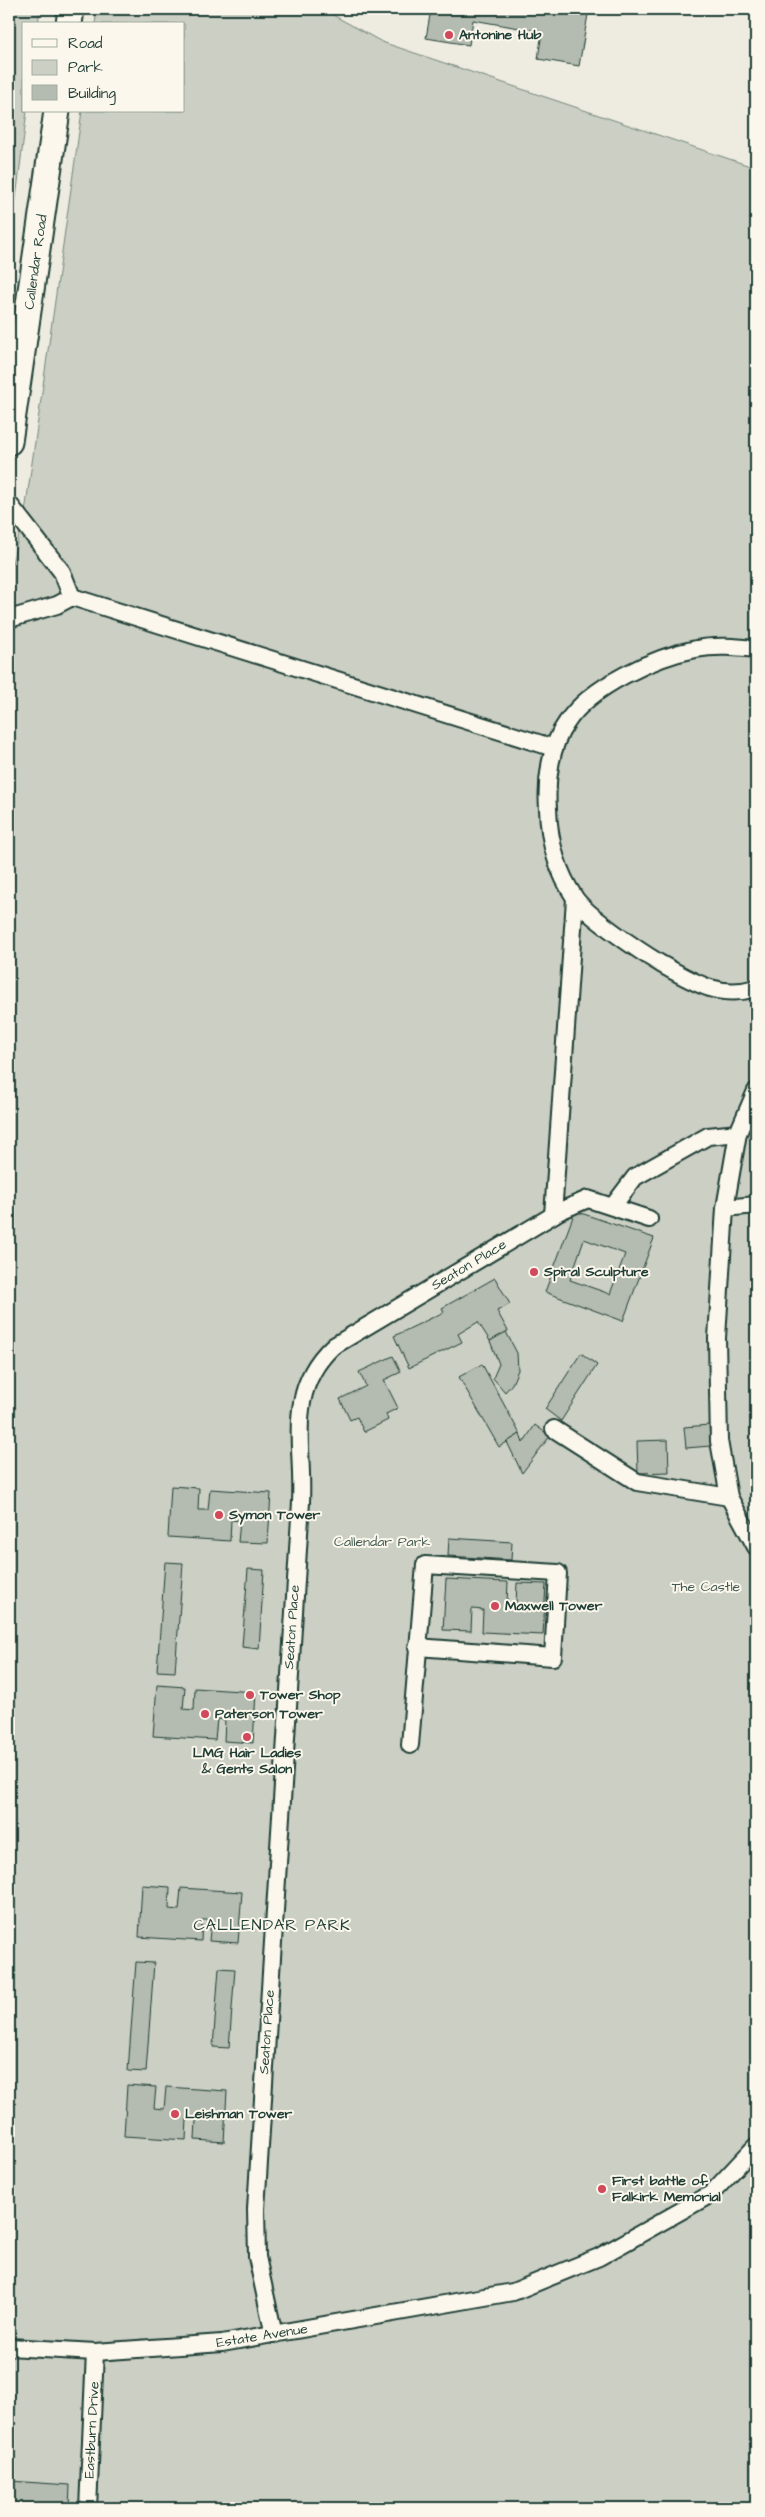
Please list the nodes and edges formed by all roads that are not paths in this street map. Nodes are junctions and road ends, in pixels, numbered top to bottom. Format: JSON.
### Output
{"nodes":[{"id":1,"x":71,"y":9,"type":"edge"},
{"id":2,"x":69,"y":22,"type":"edge"},
{"id":3,"x":57,"y":112,"type":"edge"},
{"id":4,"x":9,"y":442,"type":"edge"},
{"id":5,"x":9,"y":504,"type":"edge"},
{"id":6,"x":72,"y":597,"type":"junction"},
{"id":7,"x":9,"y":620,"type":"edge"},
{"id":8,"x":756,"y":649,"type":"edge"},
{"id":9,"x":554,"y":748,"type":"junction"},
{"id":10,"x":575,"y":899,"type":"junction"},
{"id":11,"x":756,"y":988,"type":"edge"},
{"id":12,"x":756,"y":1091,"type":"edge"},
{"id":13,"x":738,"y":1133,"type":"junction"},
{"id":14,"x":756,"y":1205,"type":"edge"},
{"id":15,"x":613,"y":1206,"type":"junction"},
{"id":16,"x":724,"y":1208,"type":"junction"},
{"id":17,"x":553,"y":1215,"type":"junction"},
{"id":18,"x":649,"y":1219,"type":"dead end"},
{"id":19,"x":554,"y":1429,"type":"dead end"},
{"id":20,"x":730,"y":1497,"type":"junction"},
{"id":21,"x":756,"y":1547,"type":"edge"},
{"id":22,"x":417,"y":1647,"type":"junction"},
{"id":23,"x":410,"y":1745,"type":"dead end"},
{"id":24,"x":756,"y":2146,"type":"edge"},
{"id":25,"x":274,"y":2335,"type":"junction"},
{"id":26,"x":9,"y":2347,"type":"edge"},
{"id":27,"x":96,"y":2352,"type":"junction"},
{"id":28,"x":88,"y":2508,"type":"edge"}],
"edges":[{"from":1,"to":2,"type":"main road"},
{"from":3,"to":4,"type":"main road","name":"Callendar Road"},
{"from":5,"to":6,"type":"street"},
{"from":6,"to":7,"type":"street"},
{"from":6,"to":9,"type":"street"},
{"from":8,"to":9,"type":"street"},
{"from":9,"to":10,"type":"street"},
{"from":10,"to":11,"type":"street"},
{"from":10,"to":17,"type":"street"},
{"from":12,"to":13,"type":"street"},
{"from":13,"to":15,"type":"street"},
{"from":13,"to":16,"type":"street"},
{"from":14,"to":16,"type":"street"},
{"from":15,"to":17,"type":"street","name":"Seaton Place"},
{"from":15,"to":18,"type":"street","name":"Seaton Place"},
{"from":16,"to":20,"type":"street"},
{"from":17,"to":25,"type":"street","name":"Seaton Place"},
{"from":19,"to":20,"type":"street"},
{"from":20,"to":21,"type":"street"},
{"from":22,"to":22,"type":"street"},
{"from":22,"to":23,"type":"street"},
{"from":24,"to":25,"type":"street","name":"Estate Avenue"},
{"from":25,"to":27,"type":"street","name":"Estate Avenue"},
{"from":26,"to":27,"type":"street","name":"Estate Avenue"},
{"from":27,"to":28,"type":"street","name":"Eastburn Drive"}]}
